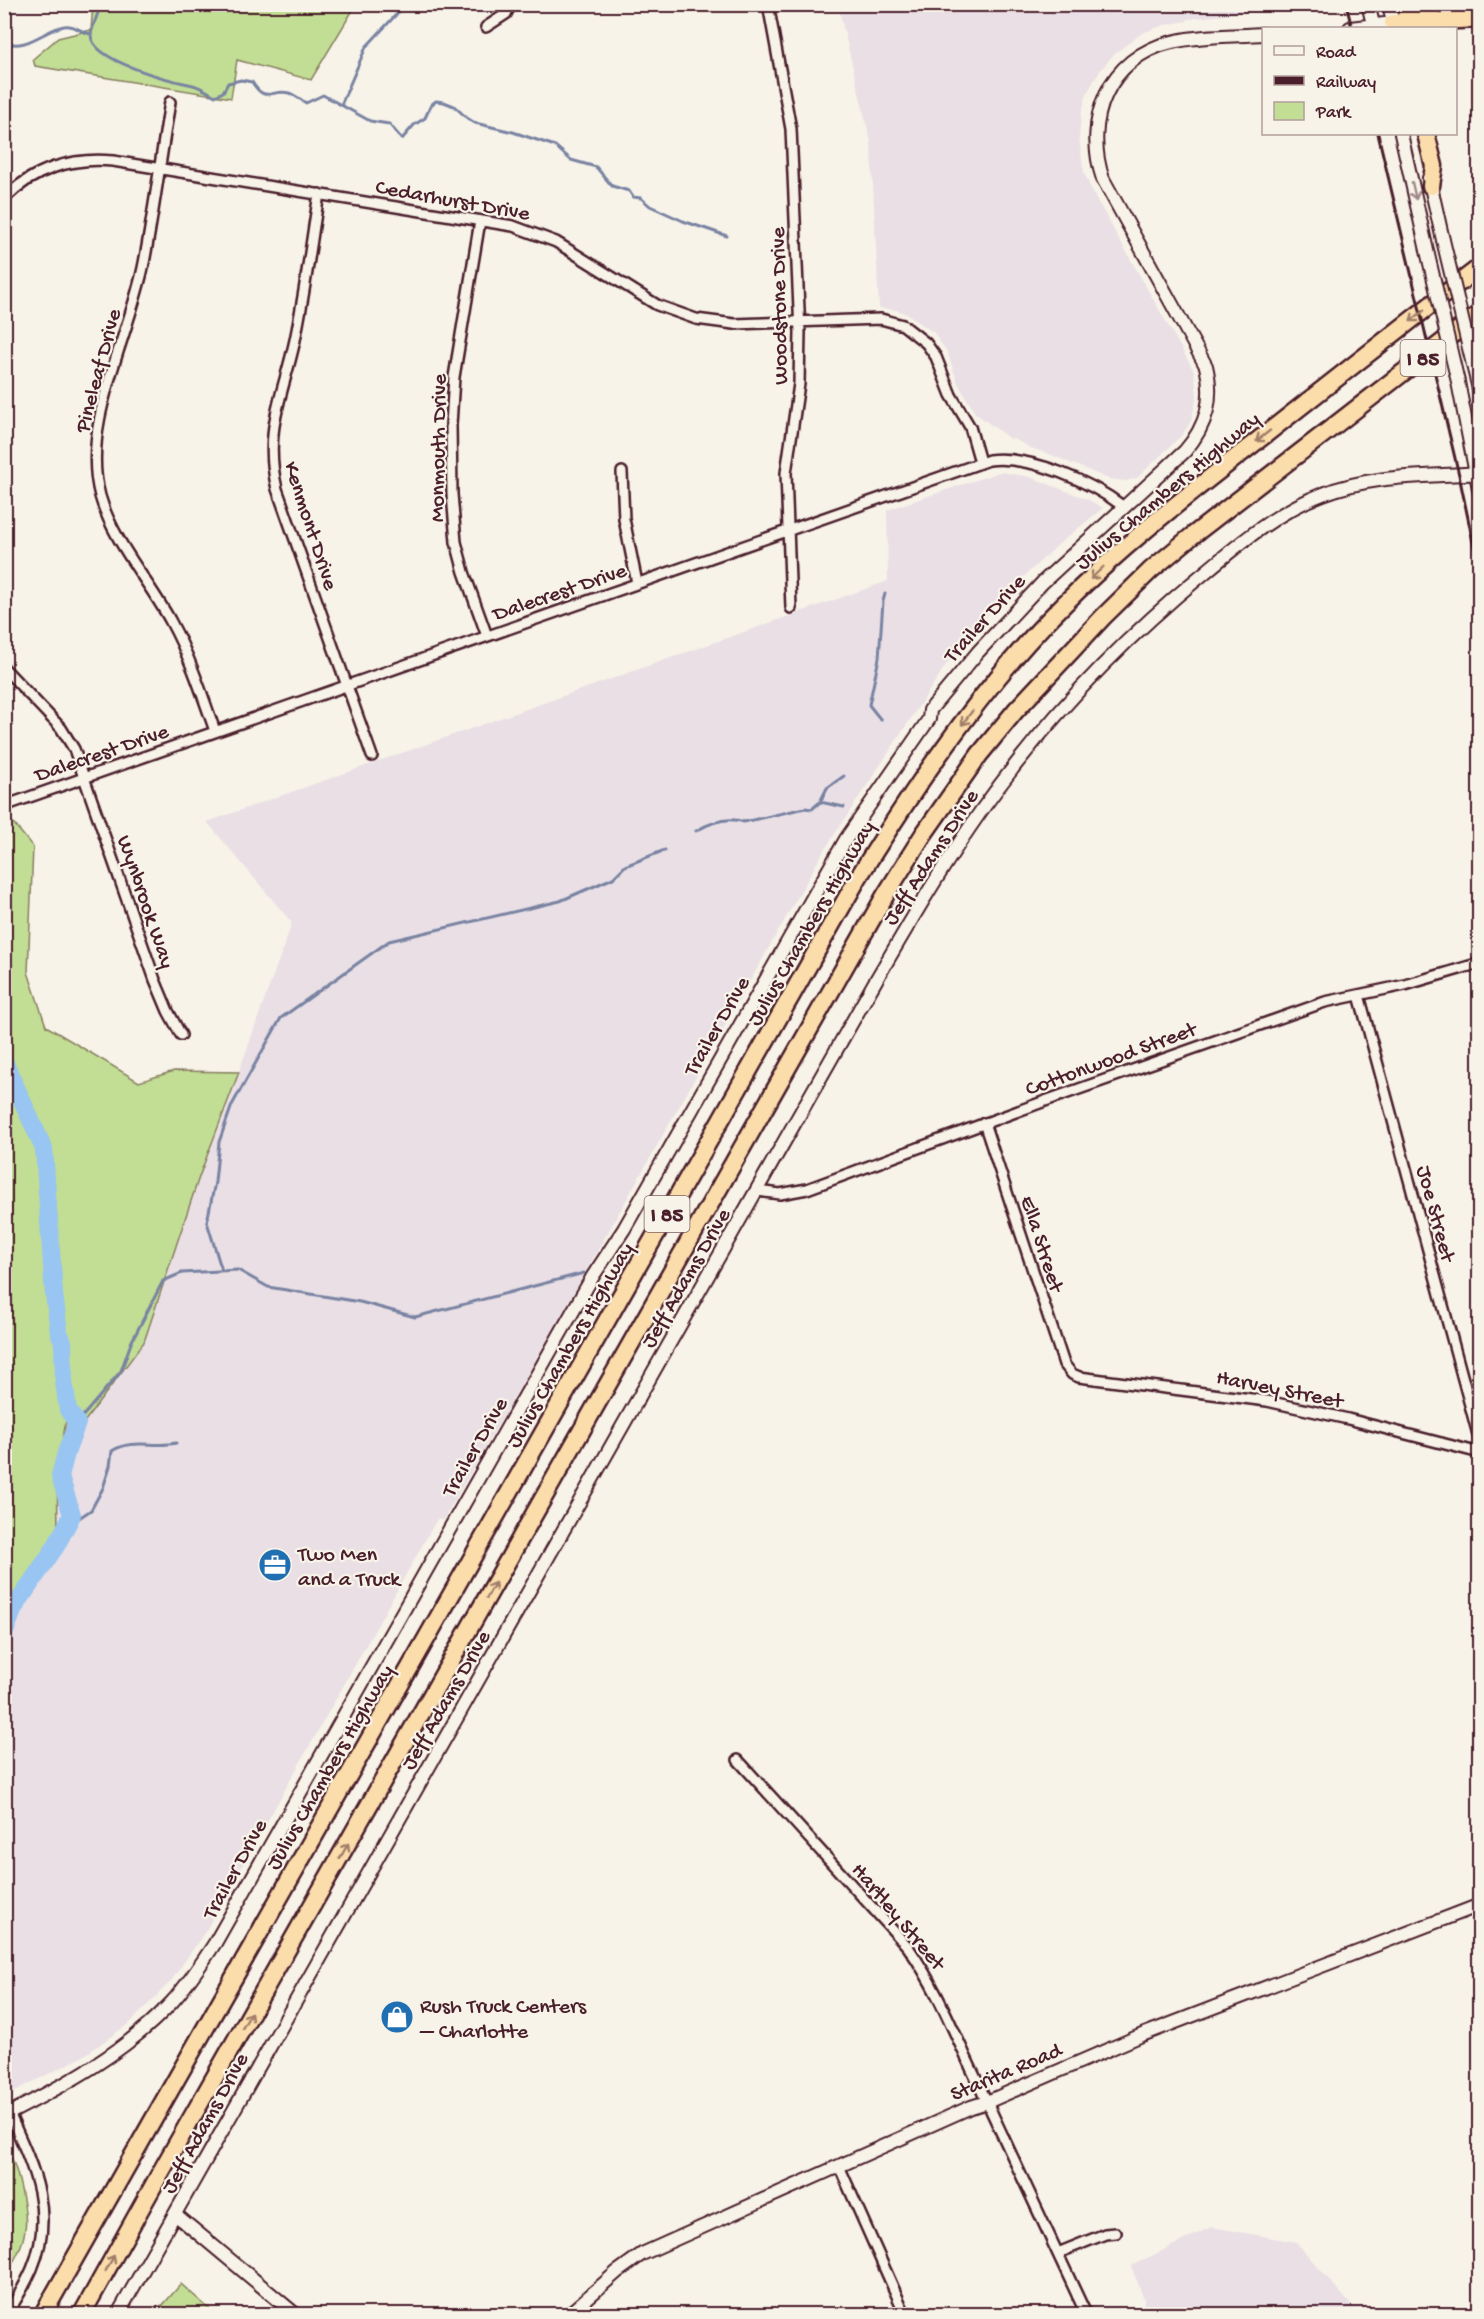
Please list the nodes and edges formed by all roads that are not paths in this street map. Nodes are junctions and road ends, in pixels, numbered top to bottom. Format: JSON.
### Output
{"nodes":[{"id":1,"x":512,"y":4,"type":"edge"},
{"id":2,"x":768,"y":4,"type":"edge"},
{"id":3,"x":1368,"y":4,"type":"edge"},
{"id":4,"x":1389,"y":4,"type":"edge"},
{"id":5,"x":1438,"y":4,"type":"edge"},
{"id":6,"x":1479,"y":19,"type":"edge"},
{"id":7,"x":1456,"y":20,"type":"junction"},
{"id":8,"x":1394,"y":26,"type":"edge"},
{"id":9,"x":486,"y":27,"type":"dead end"},
{"id":10,"x":1374,"y":27,"type":"edge"},
{"id":11,"x":1443,"y":27,"type":"edge"},
{"id":12,"x":1262,"y":34,"type":"edge"},
{"id":13,"x":170,"y":102,"type":"dead end"},
{"id":14,"x":1401,"y":135,"type":"edge"},
{"id":15,"x":1418,"y":135,"type":"edge"},
{"id":16,"x":1426,"y":135,"type":"edge"},
{"id":17,"x":159,"y":169,"type":"junction"},
{"id":18,"x":1431,"y":186,"type":"junction"},
{"id":19,"x":319,"y":194,"type":"junction"},
{"id":20,"x":4,"y":199,"type":"edge"},
{"id":21,"x":480,"y":220,"type":"junction"},
{"id":22,"x":1477,"y":268,"type":"edge"},
{"id":23,"x":1479,"y":313,"type":"edge"},
{"id":24,"x":799,"y":322,"type":"junction"},
{"id":25,"x":1479,"y":327,"type":"edge"},
{"id":26,"x":1479,"y":393,"type":"edge"},
{"id":27,"x":1366,"y":403,"type":"junction"},
{"id":28,"x":980,"y":462,"type":"junction"},
{"id":29,"x":622,"y":472,"type":"dead end"},
{"id":30,"x":1477,"y":473,"type":"edge"},
{"id":31,"x":1479,"y":494,"type":"edge"},
{"id":32,"x":1124,"y":507,"type":"junction"},
{"id":33,"x":788,"y":530,"type":"junction"},
{"id":34,"x":638,"y":583,"type":"junction"},
{"id":35,"x":791,"y":608,"type":"dead end"},
{"id":36,"x":487,"y":636,"type":"junction"},
{"id":37,"x":4,"y":668,"type":"edge"},
{"id":38,"x":346,"y":685,"type":"junction"},
{"id":39,"x":215,"y":732,"type":"junction"},
{"id":40,"x":372,"y":756,"type":"dead end"},
{"id":41,"x":84,"y":778,"type":"junction"},
{"id":42,"x":4,"y":806,"type":"edge"},
{"id":43,"x":1479,"y":963,"type":"edge"},
{"id":44,"x":1359,"y":995,"type":"junction"},
{"id":45,"x":181,"y":1035,"type":"dead end"},
{"id":46,"x":984,"y":1123,"type":"junction"},
{"id":47,"x":758,"y":1191,"type":"junction"},
{"id":48,"x":1072,"y":1374,"type":"joint"},
{"id":49,"x":1479,"y":1442,"type":"edge"},
{"id":50,"x":1479,"y":1453,"type":"edge"},
{"id":51,"x":738,"y":1760,"type":"dead end"},
{"id":52,"x":1479,"y":1905,"type":"edge"},
{"id":53,"x":987,"y":2102,"type":"junction"},
{"id":54,"x":7,"y":2115,"type":"edge"},
{"id":55,"x":839,"y":2166,"type":"junction"},
{"id":56,"x":175,"y":2214,"type":"junction"},
{"id":57,"x":1116,"y":2233,"type":"dead end"},
{"id":58,"x":1058,"y":2253,"type":"junction"},
{"id":59,"x":7,"y":2314,"type":"edge"},
{"id":60,"x":43,"y":2314,"type":"edge"},
{"id":61,"x":82,"y":2314,"type":"edge"},
{"id":62,"x":118,"y":2314,"type":"edge"},
{"id":63,"x":295,"y":2314,"type":"edge"},
{"id":64,"x":569,"y":2314,"type":"edge"},
{"id":65,"x":905,"y":2314,"type":"edge"},
{"id":66,"x":1086,"y":2314,"type":"edge"}],
"edges":[{"from":1,"to":9,"type":"street"},
{"from":2,"to":24,"type":"street","name":"Woodstone Drive"},
{"from":3,"to":10,"type":"street"},
{"from":4,"to":8,"type":"street"},
{"from":5,"to":8,"type":"highway"},
{"from":6,"to":7,"type":"highway"},
{"from":7,"to":8,"type":"highway"},
{"from":7,"to":11,"type":"highway"},
{"from":12,"to":32,"type":"street","name":"Trailer Drive"},
{"from":13,"to":17,"type":"street","name":"Pineleaf Drive"},
{"from":14,"to":30,"type":"street","one_way":true,"bridge":true},
{"from":15,"to":18,"type":"street"},
{"from":16,"to":18,"type":"highway"},
{"from":17,"to":19,"type":"street","name":"Cedarhurst Drive"},
{"from":17,"to":20,"type":"street","name":"Cedarhurst Drive"},
{"from":17,"to":39,"type":"street","name":"Pineleaf Drive"},
{"from":18,"to":26,"type":"street","bridge":true},
{"from":19,"to":21,"type":"street","name":"Cedarhurst Drive"},
{"from":19,"to":38,"type":"street","name":"Kenmont Drive"},
{"from":21,"to":24,"type":"street","name":"Cedarhurst Drive"},
{"from":21,"to":36,"type":"street","name":"Monmouth Drive"},
{"from":22,"to":60,"type":"highway","name":"Julius Chambers Highway","number":"I 85","one_way":true},
{"from":23,"to":27,"type":"highway","number":"I 85"},
{"from":24,"to":28,"type":"street","name":"Cedarhurst Drive"},
{"from":24,"to":33,"type":"street","name":"Woodstone Drive"},
{"from":25,"to":27,"type":"highway"},
{"from":61,"to":27,"type":"highway","number":"I 85","one_way":true},
{"from":28,"to":32,"type":"street","name":"Dalecrest Drive"},
{"from":28,"to":33,"type":"street","name":"Dalecrest Drive"},
{"from":29,"to":34,"type":"street"},
{"from":30,"to":31,"type":"street"},
{"from":30,"to":47,"type":"street","name":"Jeff Adams Drive"},
{"from":32,"to":54,"type":"street","name":"Trailer Drive"},
{"from":33,"to":34,"type":"street","name":"Dalecrest Drive"},
{"from":33,"to":35,"type":"street","name":"Woodstone Drive"},
{"from":34,"to":36,"type":"street","name":"Dalecrest Drive"},
{"from":36,"to":38,"type":"street","name":"Dalecrest Drive"},
{"from":37,"to":41,"type":"street"},
{"from":38,"to":39,"type":"street","name":"Dalecrest Drive"},
{"from":38,"to":40,"type":"street","name":"Kenmont Drive"},
{"from":39,"to":41,"type":"street","name":"Dalecrest Drive"},
{"from":41,"to":42,"type":"street","name":"Dalecrest Drive"},
{"from":41,"to":45,"type":"street","name":"Wynbrook Way"},
{"from":43,"to":44,"type":"street","name":"Cottonwood Street"},
{"from":44,"to":46,"type":"street","name":"Cottonwood Street"},
{"from":44,"to":49,"type":"street","name":"Joe Street"},
{"from":46,"to":47,"type":"street","name":"Cottonwood Street"},
{"from":46,"to":48,"type":"street","name":"Ella Street"},
{"from":47,"to":56,"type":"street","name":"Jeff Adams Drive"},
{"from":48,"to":50,"type":"street","name":"Harvey Street"},
{"from":51,"to":53,"type":"street","name":"Hartley Street"},
{"from":52,"to":53,"type":"street","name":"Starita Road"},
{"from":53,"to":55,"type":"street","name":"Starita Road"},
{"from":53,"to":58,"type":"street","name":"Hartley Street"},
{"from":54,"to":59,"type":"street"},
{"from":55,"to":64,"type":"street","name":"Starita Road"},
{"from":55,"to":65,"type":"street"},
{"from":56,"to":62,"type":"street","name":"Jeff Adams Drive"},
{"from":56,"to":63,"type":"street"},
{"from":57,"to":58,"type":"street"},
{"from":58,"to":66,"type":"street","name":"Hartley Street"}]}
